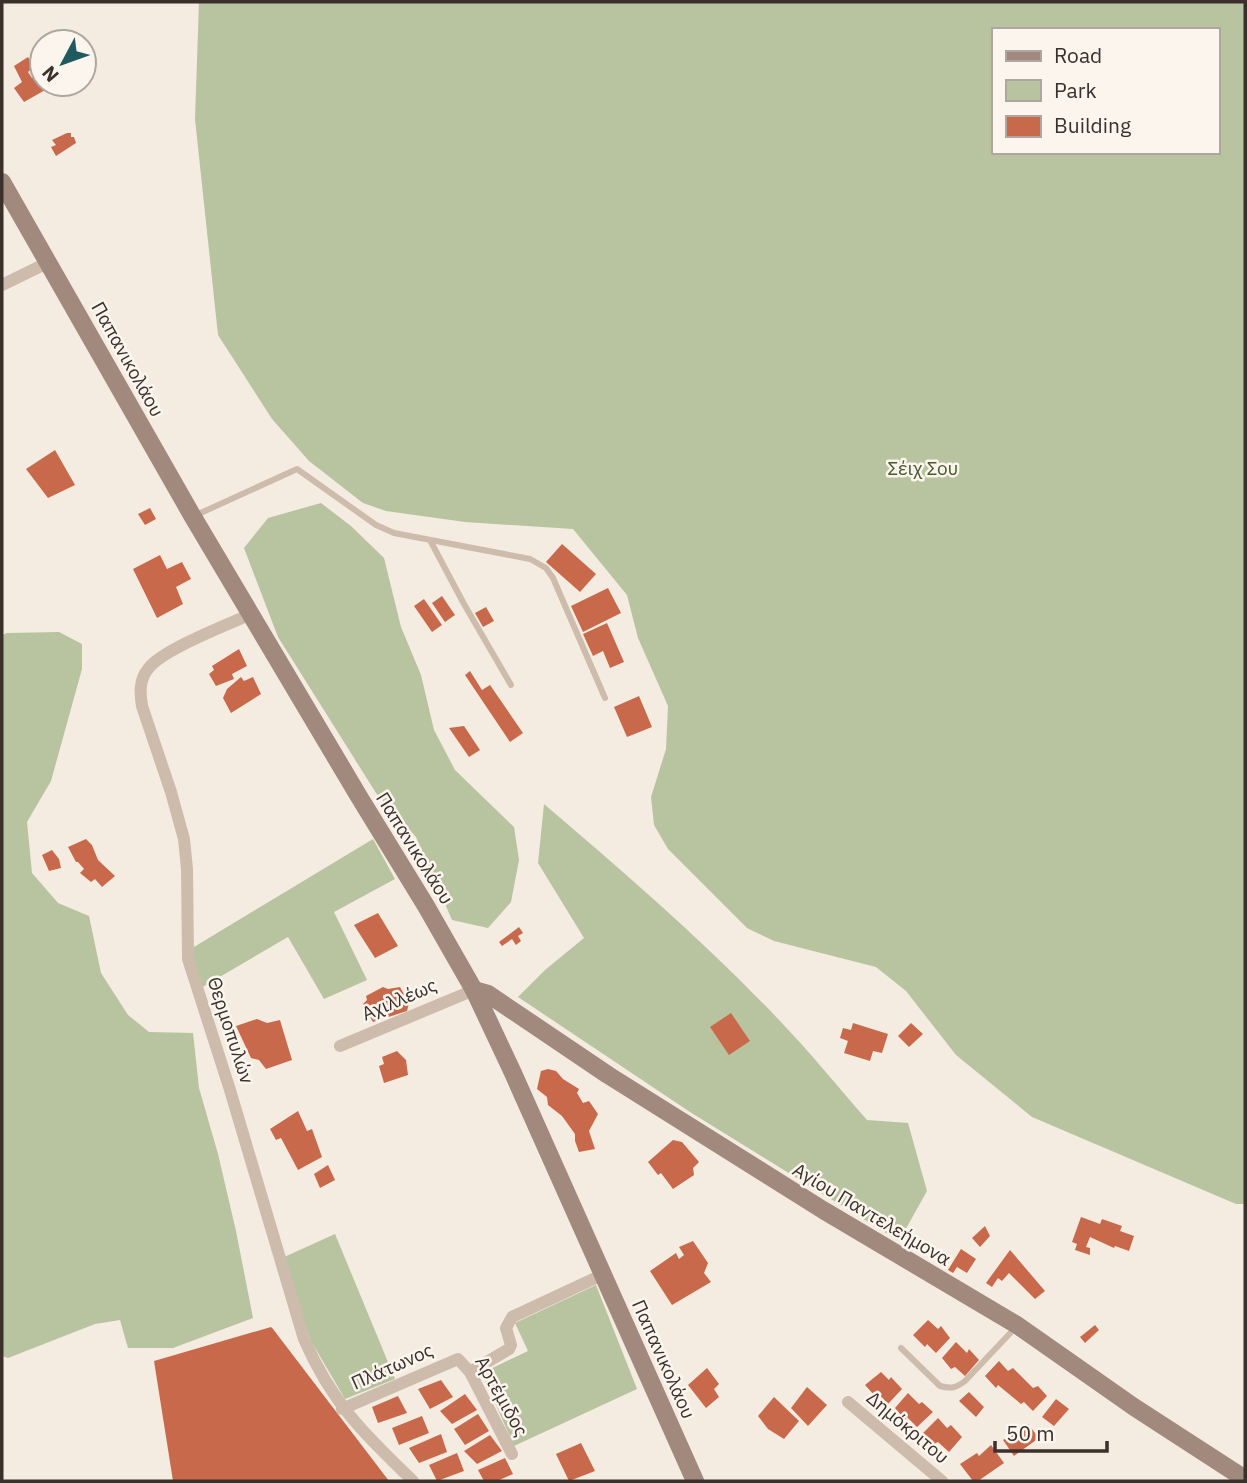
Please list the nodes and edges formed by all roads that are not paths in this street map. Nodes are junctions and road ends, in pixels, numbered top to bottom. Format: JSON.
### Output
{"nodes":[{"id":1,"x":2,"y":182,"type":"edge"},
{"id":2,"x":49,"y":262,"type":"junction"},
{"id":3,"x":2,"y":285,"type":"edge"},
{"id":4,"x":193,"y":517,"type":"junction"},
{"id":5,"x":431,"y":542,"type":"junction"},
{"id":6,"x":251,"y":614,"type":"junction"},
{"id":7,"x":511,"y":685,"type":"dead end"},
{"id":8,"x":605,"y":698,"type":"dead end"},
{"id":9,"x":474,"y":990,"type":"junction"},
{"id":10,"x":340,"y":1046,"type":"dead end"},
{"id":11,"x":604,"y":1274,"type":"junction"},
{"id":12,"x":1017,"y":1325,"type":"junction"},
{"id":13,"x":901,"y":1348,"type":"dead end"},
{"id":14,"x":458,"y":1359,"type":"joint"},
{"id":15,"x":470,"y":1372,"type":"junction"},
{"id":16,"x":848,"y":1402,"type":"dead end"},
{"id":17,"x":342,"y":1409,"type":"junction"},
{"id":18,"x":512,"y":1454,"type":"dead end"},
{"id":19,"x":1245,"y":1479,"type":"edge"},
{"id":20,"x":412,"y":1481,"type":"edge"},
{"id":21,"x":695,"y":1481,"type":"edge"},
{"id":22,"x":942,"y":1481,"type":"edge"}],
"edges":[{"from":1,"to":2,"type":"main road","name":"Παπανικολάου"},
{"from":2,"to":3,"type":"street"},
{"from":2,"to":4,"type":"main road","name":"Παπανικολάου"},
{"from":4,"to":5,"type":"lane"},
{"from":4,"to":6,"type":"main road","name":"Παπανικολάου"},
{"from":5,"to":7,"type":"lane"},
{"from":5,"to":8,"type":"lane"},
{"from":6,"to":9,"type":"main road","name":"Παπανικολάου"},
{"from":6,"to":17,"type":"street","name":"Θερμοπυλών"},
{"from":9,"to":10,"type":"street","name":"Αχιλλέως"},
{"from":9,"to":11,"type":"main road","name":"Παπανικολάου"},
{"from":9,"to":12,"type":"main road","name":"Αγίου Παντελεήμονα"},
{"from":11,"to":15,"type":"street"},
{"from":11,"to":21,"type":"main road","name":"Παπανικολάου"},
{"from":12,"to":13,"type":"lane"},
{"from":12,"to":19,"type":"main road","name":"Αγίου Παντελεήμονα"},
{"from":14,"to":15,"type":"street","name":"Αρτέμιδος"},
{"from":14,"to":17,"type":"street","name":"Πλάτωνος"},
{"from":15,"to":18,"type":"street","name":"Αρτέμιδος"},
{"from":16,"to":22,"type":"street","name":"Δημόκριτου"},
{"from":17,"to":20,"type":"street","name":"Θερμοπυλών"}]}
